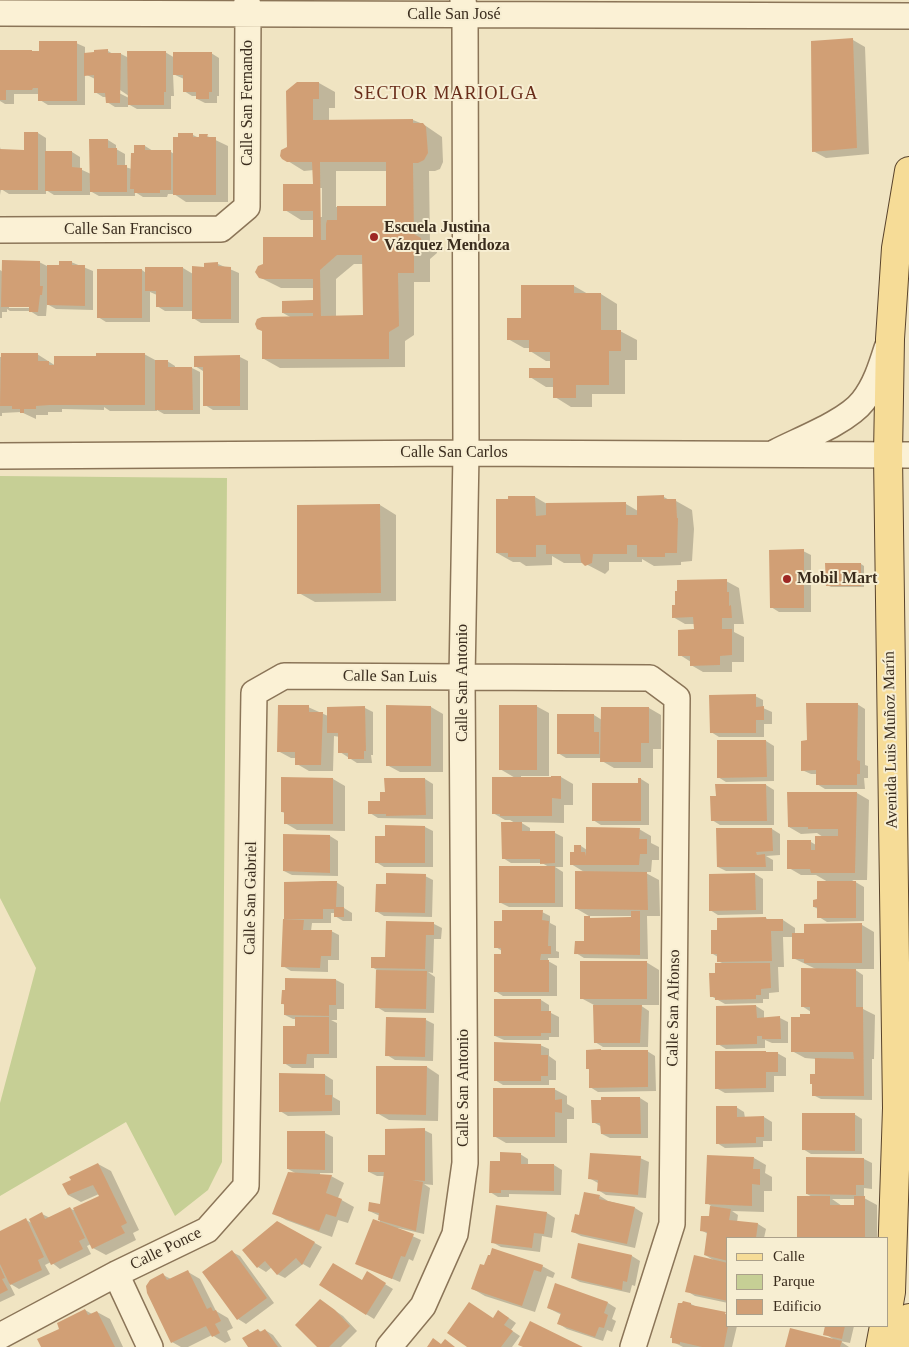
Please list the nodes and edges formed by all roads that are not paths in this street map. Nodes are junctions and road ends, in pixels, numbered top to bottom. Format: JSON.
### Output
{"nodes":[{"id":1,"x":248,"y":6,"type":"edge"},
{"id":2,"x":464,"y":7,"type":"edge"},
{"id":3,"x":0,"y":12,"type":"edge"},
{"id":4,"x":909,"y":16,"type":"edge"},
{"id":5,"x":909,"y":171,"type":"edge"},
{"id":6,"x":247,"y":207,"type":"joint"},
{"id":7,"x":0,"y":230,"type":"edge"},
{"id":8,"x":890,"y":339,"type":"junction"},
{"id":9,"x":466,"y":453,"type":"junction"},
{"id":10,"x":770,"y":454,"type":"junction"},
{"id":11,"x":898,"y":455,"type":"edge"},
{"id":12,"x":0,"y":456,"type":"edge"},
{"id":13,"x":462,"y":678,"type":"junction"},
{"id":14,"x":650,"y":678,"type":"joint"},
{"id":15,"x":254,"y":693,"type":"joint"},
{"id":16,"x":248,"y":1103,"type":"joint"},
{"id":17,"x":902,"y":1159,"type":"edge"},
{"id":18,"x":116,"y":1274,"type":"junction"},
{"id":19,"x":889,"y":1303,"type":"edge"},
{"id":20,"x":909,"y":1318,"type":"edge"},
{"id":21,"x":884,"y":1327,"type":"edge"},
{"id":22,"x":0,"y":1336,"type":"edge"},
{"id":23,"x":150,"y":1347,"type":"edge"},
{"id":24,"x":389,"y":1347,"type":"edge"},
{"id":25,"x":633,"y":1347,"type":"edge"},
{"id":26,"x":880,"y":1347,"type":"edge"},
{"id":27,"x":904,"y":1347,"type":"edge"}],
"edges":[{"from":1,"to":2,"type":"street","name":"Calle San José"},
{"from":1,"to":3,"type":"street","name":"Calle San José"},
{"from":1,"to":6,"type":"street","name":"Calle San Fernando"},
{"from":2,"to":4,"type":"street","name":"Calle San José"},
{"from":2,"to":9,"type":"street","name":"Calle San Antonio"},
{"from":5,"to":8,"type":"main road","name":"Avenida Luis Muñoz Marín"},
{"from":6,"to":7,"type":"street","name":"Calle San Francisco"},
{"from":8,"to":10,"type":"street"},
{"from":8,"to":11,"type":"main road","name":"Avenida Luis Muñoz Marín"},
{"from":9,"to":10,"type":"street","name":"Calle San Carlos"},
{"from":9,"to":12,"type":"street","name":"Calle San Carlos"},
{"from":9,"to":13,"type":"street","name":"Calle San Antonio"},
{"from":10,"to":11,"type":"street","name":"Calle San Carlos"},
{"from":11,"to":17,"type":"main road","name":"Avenida Luis Muñoz Marín"},
{"from":13,"to":14,"type":"street","name":"Calle San Luis"},
{"from":13,"to":15,"type":"street","name":"Calle San Luis"},
{"from":13,"to":24,"type":"street","name":"Calle San Antonio"},
{"from":14,"to":25,"type":"street","name":"Calle San Alfonso"},
{"from":15,"to":16,"type":"street","name":"Calle San Gabriel"},
{"from":16,"to":18,"type":"street","name":"Calle Ponce"},
{"from":17,"to":19,"type":"main road","name":"Avenida Luis Muñoz Marín"},
{"from":18,"to":22,"type":"street","name":"Calle Ponce"},
{"from":18,"to":23,"type":"street"},
{"from":20,"to":27,"type":"main road"},
{"from":21,"to":26,"type":"main road"}]}
